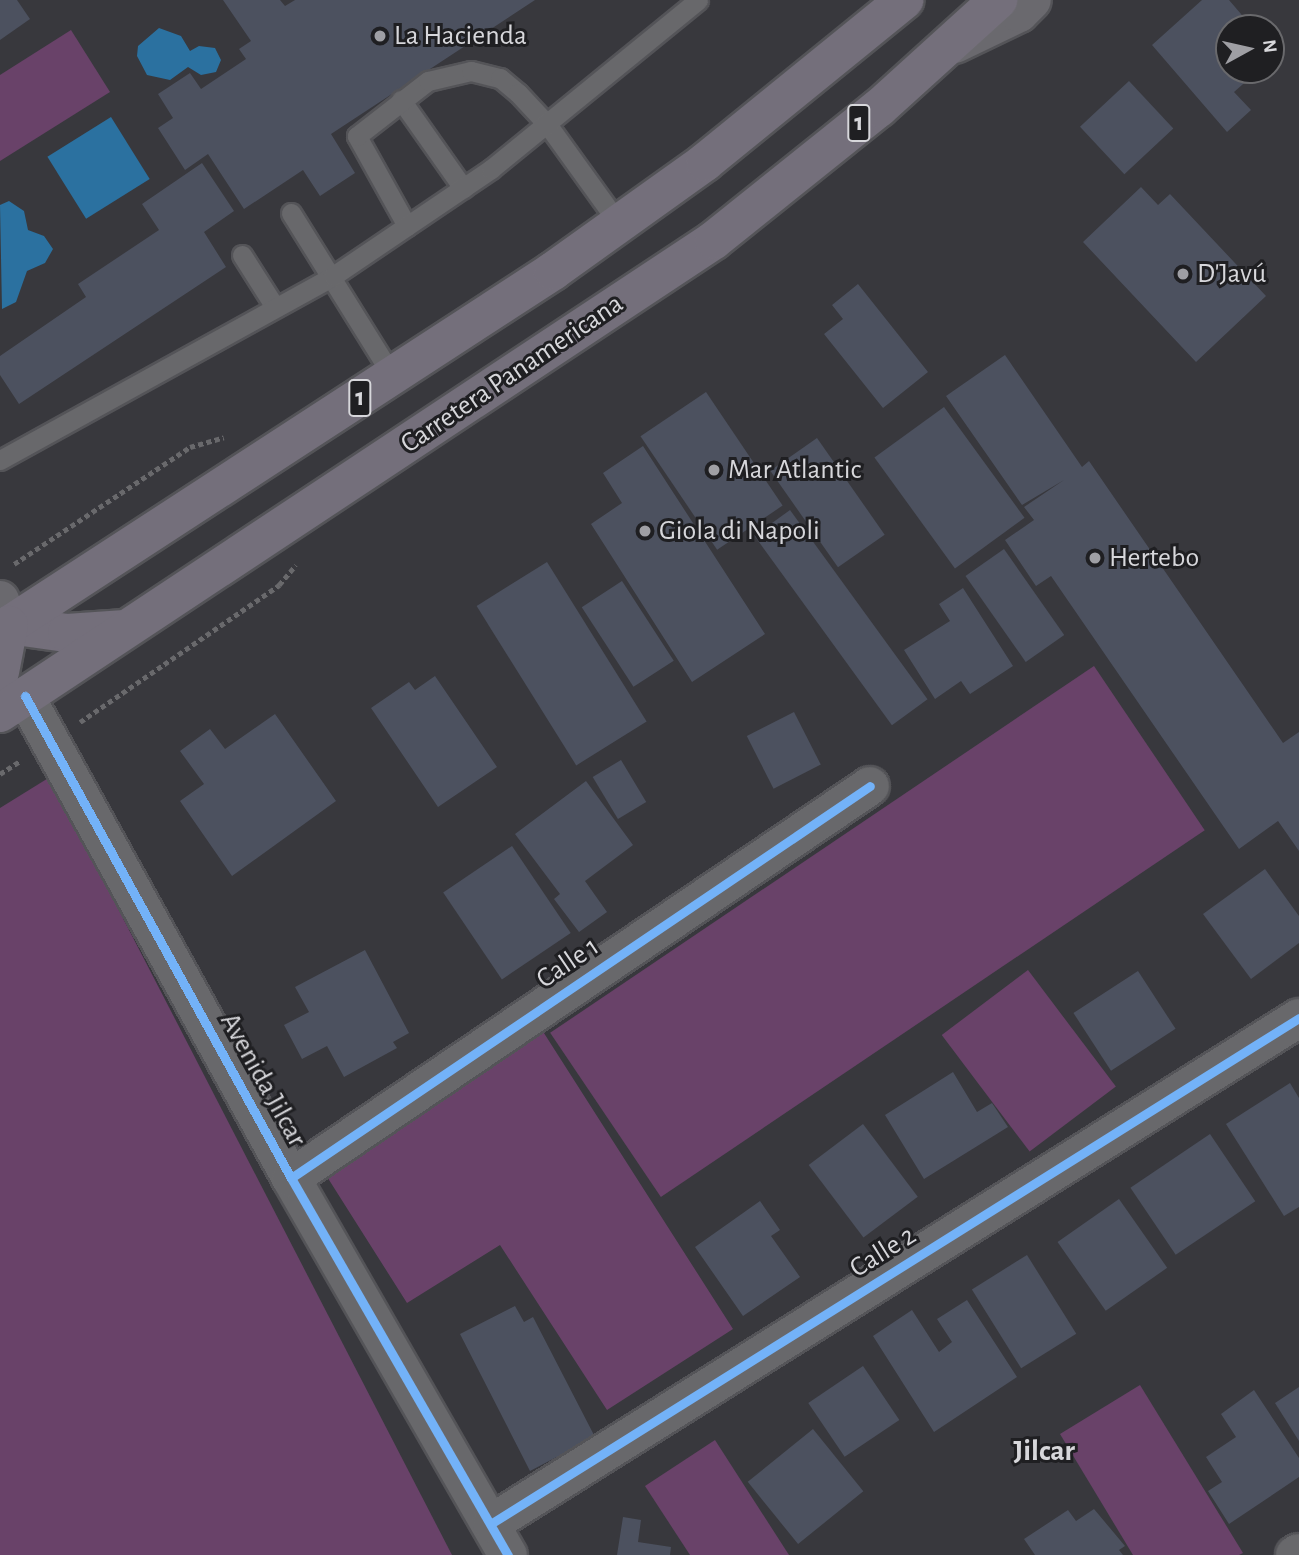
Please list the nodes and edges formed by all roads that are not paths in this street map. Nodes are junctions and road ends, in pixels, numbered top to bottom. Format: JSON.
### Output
{"nodes":[{"id":1,"x":698,"y":0,"type":"edge"},
{"id":2,"x":904,"y":0,"type":"edge"},
{"id":3,"x":998,"y":0,"type":"edge"},
{"id":4,"x":1032,"y":0,"type":"edge"},
{"id":5,"x":950,"y":47,"type":"junction"},
{"id":6,"x":401,"y":100,"type":"junction"},
{"id":7,"x":547,"y":124,"type":"junction"},
{"id":8,"x":463,"y":188,"type":"junction"},
{"id":9,"x":291,"y":213,"type":"dead end"},
{"id":10,"x":620,"y":224,"type":"junction"},
{"id":11,"x":407,"y":226,"type":"junction"},
{"id":12,"x":242,"y":255,"type":"dead end"},
{"id":13,"x":333,"y":276,"type":"junction"},
{"id":14,"x":275,"y":307,"type":"junction"},
{"id":15,"x":393,"y":377,"type":"junction"},
{"id":16,"x":0,"y":460,"type":"edge"},
{"id":17,"x":3,"y":619,"type":"edge"},
{"id":18,"x":127,"y":629,"type":"junction"},
{"id":19,"x":8,"y":694,"type":"edge"},
{"id":20,"x":870,"y":786,"type":"dead end"},
{"id":21,"x":1299,"y":1018,"type":"edge"},
{"id":22,"x":291,"y":1178,"type":"junction"},
{"id":23,"x":500,"y":1539,"type":"edge"}],
"edges":[{"from":1,"to":7,"type":"lane"},
{"from":2,"to":10,"type":"highway","number":"1"},
{"from":3,"to":5,"type":"highway","name":"Carretera Panamericana","number":"1"},
{"from":4,"to":5,"type":"street"},
{"from":5,"to":18,"type":"highway","name":"Carretera Panamericana","number":"1"},
{"from":6,"to":7,"type":"lane"},
{"from":6,"to":8,"type":"lane"},
{"from":6,"to":11,"type":"lane"},
{"from":7,"to":8,"type":"lane"},
{"from":7,"to":10,"type":"lane"},
{"from":8,"to":11,"type":"lane"},
{"from":9,"to":13,"type":"lane"},
{"from":10,"to":15,"type":"highway","number":"1"},
{"from":11,"to":13,"type":"lane"},
{"from":12,"to":14,"type":"lane"},
{"from":13,"to":14,"type":"lane"},
{"from":13,"to":15,"type":"lane"},
{"from":14,"to":16,"type":"lane"},
{"from":15,"to":17,"type":"highway","number":"1"},
{"from":17,"to":18,"type":"highway"},
{"from":17,"to":19,"type":"highway"},
{"from":18,"to":19,"type":"highway","name":"Carretera Panamericana","number":"1"},
{"from":19,"to":22,"type":"street","name":"Avenida Jilcar"},
{"from":20,"to":22,"type":"street","name":"Calle 1"},
{"from":21,"to":23,"type":"street","name":"Calle 2"},
{"from":22,"to":23,"type":"street","name":"Avenida Jilcar"}]}
